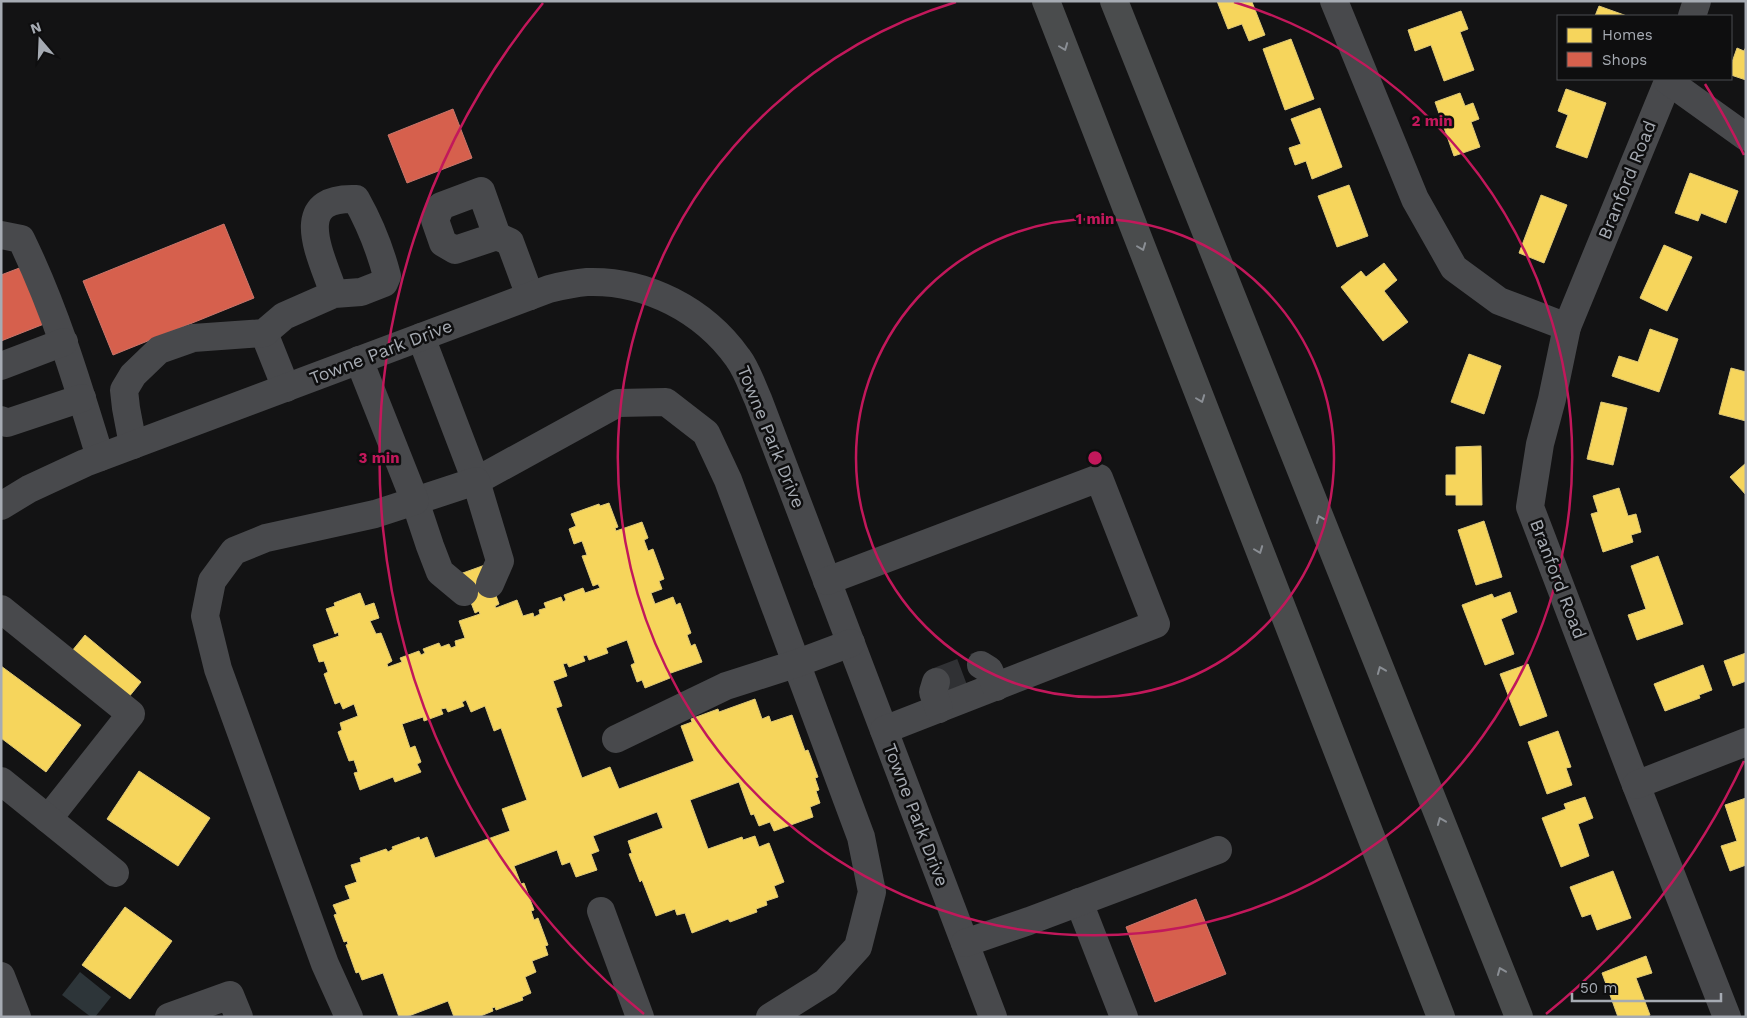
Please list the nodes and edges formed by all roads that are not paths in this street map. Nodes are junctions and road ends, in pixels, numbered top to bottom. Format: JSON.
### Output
{"nodes":[{"id":1,"x":1046,"y":1,"type":"edge"},
{"id":2,"x":1114,"y":1,"type":"edge"},
{"id":3,"x":1334,"y":1,"type":"edge"},
{"id":4,"x":1697,"y":1,"type":"edge"},
{"id":5,"x":1692,"y":15,"type":"edge"},
{"id":6,"x":1668,"y":80,"type":"edge"},
{"id":7,"x":1746,"y":137,"type":"edge"},
{"id":8,"x":1,"y":235,"type":"edge"},
{"id":9,"x":497,"y":236,"type":"dead end"},
{"id":10,"x":334,"y":294,"type":"dead end"},
{"id":11,"x":530,"y":296,"type":"junction"},
{"id":12,"x":1567,"y":327,"type":"junction"},
{"id":13,"x":264,"y":333,"type":"junction"},
{"id":14,"x":420,"y":337,"type":"junction"},
{"id":15,"x":64,"y":342,"type":"junction"},
{"id":16,"x":359,"y":360,"type":"junction"},
{"id":17,"x":1,"y":366,"type":"edge"},
{"id":18,"x":286,"y":388,"type":"junction"},
{"id":19,"x":82,"y":398,"type":"junction"},
{"id":20,"x":1,"y":420,"type":"edge"},
{"id":21,"x":133,"y":444,"type":"junction"},
{"id":22,"x":100,"y":457,"type":"junction"},
{"id":23,"x":476,"y":481,"type":"junction"},
{"id":24,"x":415,"y":501,"type":"junction"},
{"id":25,"x":1,"y":506,"type":"edge"},
{"id":26,"x":827,"y":581,"type":"junction"},
{"id":27,"x":490,"y":584,"type":"dead end"},
{"id":28,"x":464,"y":592,"type":"dead end"},
{"id":29,"x":1,"y":609,"type":"edge"},
{"id":30,"x":851,"y":644,"type":"junction"},
{"id":31,"x":795,"y":664,"type":"junction"},
{"id":32,"x":936,"y":682,"type":"dead end"},
{"id":33,"x":939,"y":709,"type":"junction"},
{"id":34,"x":884,"y":730,"type":"junction"},
{"id":35,"x":616,"y":739,"type":"dead end"},
{"id":36,"x":1746,"y":742,"type":"edge"},
{"id":37,"x":1,"y":781,"type":"edge"},
{"id":38,"x":1636,"y":785,"type":"junction"},
{"id":39,"x":48,"y":819,"type":"junction"},
{"id":40,"x":1218,"y":850,"type":"dead end"},
{"id":41,"x":115,"y":873,"type":"dead end"},
{"id":42,"x":1079,"y":902,"type":"junction"},
{"id":43,"x":600,"y":910,"type":"dead end"},
{"id":44,"x":965,"y":943,"type":"junction"},
{"id":45,"x":1,"y":976,"type":"edge"},
{"id":46,"x":17,"y":1017,"type":"edge"},
{"id":47,"x":169,"y":1017,"type":"edge"},
{"id":48,"x":239,"y":1017,"type":"edge"},
{"id":49,"x":349,"y":1017,"type":"edge"},
{"id":50,"x":640,"y":1017,"type":"edge"},
{"id":51,"x":770,"y":1017,"type":"edge"},
{"id":52,"x":993,"y":1017,"type":"edge"},
{"id":53,"x":1124,"y":1017,"type":"edge"},
{"id":54,"x":1441,"y":1017,"type":"edge"},
{"id":55,"x":1519,"y":1017,"type":"edge"},
{"id":56,"x":1728,"y":1017,"type":"edge"}],
"edges":[{"from":1,"to":54,"type":"highway","one_way":true},
{"from":55,"to":2,"type":"highway","one_way":true},
{"from":3,"to":12,"type":"street"},
{"from":4,"to":5,"type":"street"},
{"from":6,"to":7,"type":"street"},
{"from":6,"to":12,"type":"street","name":"Branford Road"},
{"from":8,"to":15,"type":"street"},
{"from":9,"to":11,"type":"street"},
{"from":10,"to":13,"type":"street"},
{"from":11,"to":14,"type":"street","name":"Towne Park Drive"},
{"from":11,"to":26,"type":"street","name":"Towne Park Drive"},
{"from":12,"to":38,"type":"street","name":"Branford Road"},
{"from":13,"to":18,"type":"street"},
{"from":13,"to":21,"type":"street"},
{"from":14,"to":16,"type":"street","name":"Towne Park Drive"},
{"from":14,"to":23,"type":"street"},
{"from":15,"to":17,"type":"street"},
{"from":15,"to":19,"type":"street"},
{"from":16,"to":18,"type":"street","name":"Towne Park Drive"},
{"from":16,"to":24,"type":"street"},
{"from":18,"to":21,"type":"street","name":"Towne Park Drive"},
{"from":19,"to":20,"type":"street"},
{"from":19,"to":22,"type":"street"},
{"from":21,"to":22,"type":"street","name":"Towne Park Drive"},
{"from":22,"to":25,"type":"street","name":"Towne Park Drive"},
{"from":23,"to":24,"type":"street"},
{"from":23,"to":27,"type":"street"},
{"from":23,"to":31,"type":"street"},
{"from":24,"to":28,"type":"street"},
{"from":24,"to":49,"type":"street"},
{"from":26,"to":30,"type":"street","name":"Towne Park Drive"},
{"from":26,"to":33,"type":"street"},
{"from":29,"to":39,"type":"street"},
{"from":30,"to":31,"type":"street"},
{"from":30,"to":34,"type":"street","name":"Towne Park Drive"},
{"from":31,"to":35,"type":"street"},
{"from":31,"to":51,"type":"street"},
{"from":32,"to":33,"type":"street"},
{"from":33,"to":34,"type":"street"},
{"from":34,"to":44,"type":"street","name":"Towne Park Drive"},
{"from":36,"to":38,"type":"street"},
{"from":37,"to":39,"type":"street"},
{"from":38,"to":56,"type":"street","name":"Branford Road"},
{"from":39,"to":41,"type":"street"},
{"from":40,"to":42,"type":"street"},
{"from":42,"to":44,"type":"street"},
{"from":42,"to":53,"type":"street"},
{"from":43,"to":50,"type":"street"},
{"from":44,"to":52,"type":"street","name":"Towne Park Drive"},
{"from":45,"to":46,"type":"street"},
{"from":47,"to":48,"type":"street"}]}
